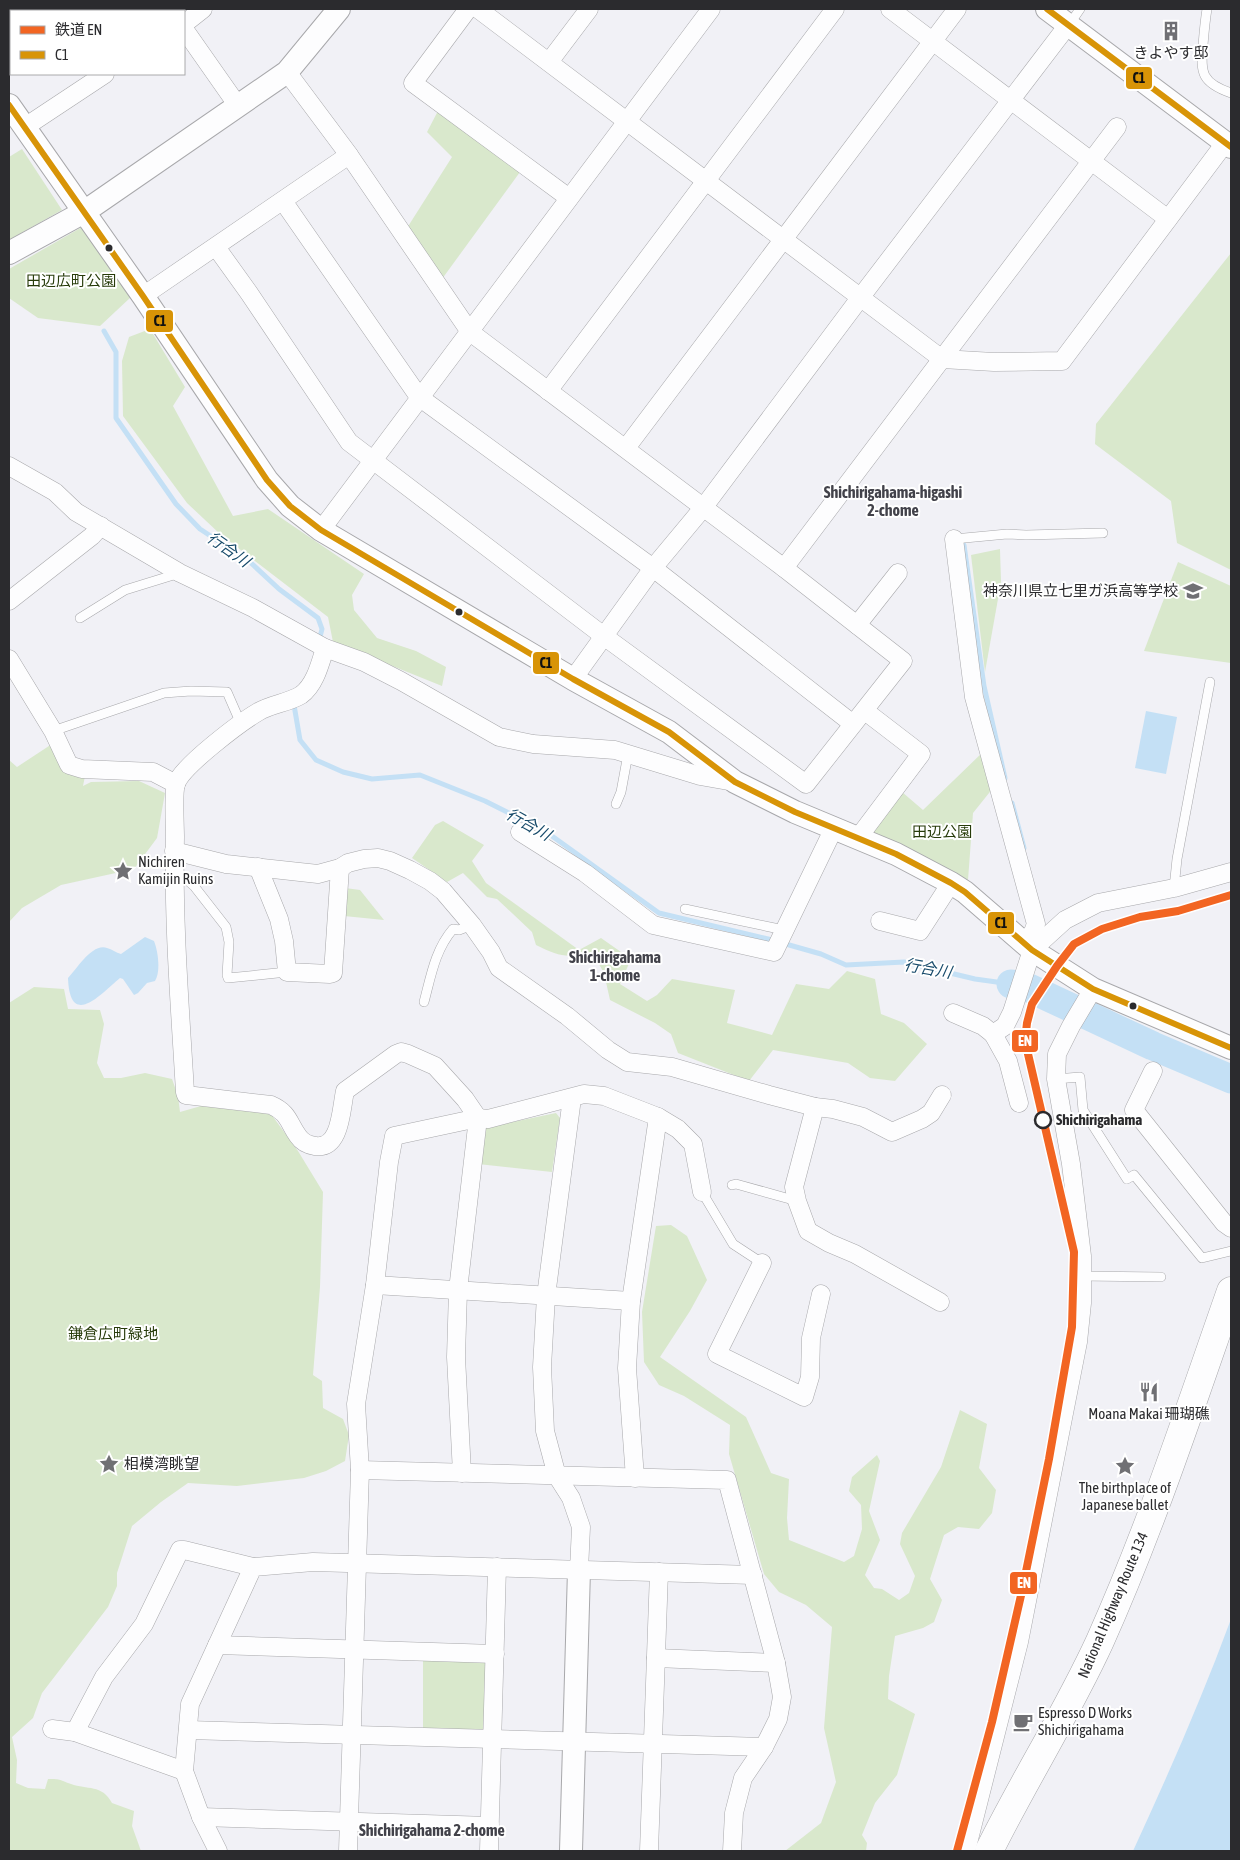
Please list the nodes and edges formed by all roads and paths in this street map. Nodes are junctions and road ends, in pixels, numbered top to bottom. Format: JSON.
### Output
{"nodes":[{"id":1,"x":204,"y":9,"type":"edge"},
{"id":2,"x":339,"y":9,"type":"edge"},
{"id":3,"x":468,"y":9,"type":"edge"},
{"id":4,"x":478,"y":9,"type":"edge"},
{"id":5,"x":589,"y":9,"type":"edge"},
{"id":6,"x":711,"y":9,"type":"edge"},
{"id":7,"x":835,"y":9,"type":"edge"},
{"id":8,"x":890,"y":9,"type":"edge"},
{"id":9,"x":957,"y":9,"type":"edge"},
{"id":10,"x":1047,"y":9,"type":"edge"},
{"id":11,"x":1207,"y":9,"type":"edge"},
{"id":12,"x":1074,"y":17,"type":"edge"},
{"id":13,"x":185,"y":23,"type":"edge"},
{"id":14,"x":185,"y":30,"type":"edge"},
{"id":15,"x":933,"y":41,"type":"junction"},
{"id":16,"x":549,"y":62,"type":"junction"},
{"id":17,"x":288,"y":72,"type":"junction"},
{"id":18,"x":103,"y":75,"type":"edge"},
{"id":19,"x":1231,"y":93,"type":"edge"},
{"id":20,"x":1011,"y":100,"type":"junction"},
{"id":21,"x":9,"y":105,"type":"edge"},
{"id":22,"x":238,"y":106,"type":"junction"},
{"id":23,"x":627,"y":121,"type":"junction"},
{"id":24,"x":25,"y":127,"type":"junction"},
{"id":25,"x":1116,"y":127,"type":"dead end"},
{"id":26,"x":1228,"y":145,"type":"edge"},
{"id":27,"x":349,"y":156,"type":"junction"},
{"id":28,"x":1090,"y":160,"type":"junction"},
{"id":29,"x":705,"y":181,"type":"junction"},
{"id":30,"x":569,"y":198,"type":"junction"},
{"id":31,"x":283,"y":200,"type":"junction"},
{"id":32,"x":84,"y":212,"type":"junction"},
{"id":33,"x":1168,"y":219,"type":"junction"},
{"id":34,"x":784,"y":240,"type":"junction"},
{"id":35,"x":216,"y":247,"type":"junction"},
{"id":36,"x":9,"y":253,"type":"edge"},
{"id":37,"x":143,"y":296,"type":"junction"},
{"id":38,"x":860,"y":298,"type":"junction"},
{"id":39,"x":470,"y":332,"type":"junction"},
{"id":40,"x":942,"y":359,"type":"junction"},
{"id":41,"x":548,"y":391,"type":"junction"},
{"id":42,"x":419,"y":397,"type":"junction"},
{"id":43,"x":626,"y":448,"type":"junction"},
{"id":44,"x":373,"y":460,"type":"junction"},
{"id":45,"x":9,"y":466,"type":"edge"},
{"id":46,"x":703,"y":508,"type":"junction"},
{"id":47,"x":101,"y":526,"type":"junction"},
{"id":48,"x":321,"y":530,"type":"junction"},
{"id":49,"x":1103,"y":533,"type":"dead end"},
{"id":50,"x":954,"y":539,"type":"joint"},
{"id":51,"x":653,"y":568,"type":"junction"},
{"id":52,"x":784,"y":568,"type":"junction"},
{"id":53,"x":180,"y":573,"type":"junction"},
{"id":54,"x":898,"y":573,"type":"dead end"},
{"id":55,"x":9,"y":601,"type":"edge"},
{"id":56,"x":80,"y":618,"type":"dead end"},
{"id":57,"x":857,"y":625,"type":"junction"},
{"id":58,"x":605,"y":636,"type":"junction"},
{"id":59,"x":325,"y":648,"type":"junction"},
{"id":60,"x":9,"y":659,"type":"edge"},
{"id":61,"x":573,"y":680,"type":"junction"},
{"id":62,"x":1210,"y":682,"type":"dead end"},
{"id":63,"x":865,"y":711,"type":"junction"},
{"id":64,"x":241,"y":724,"type":"junction"},
{"id":65,"x":853,"y":724,"type":"junction"},
{"id":66,"x":53,"y":731,"type":"junction"},
{"id":67,"x":628,"y":754,"type":"junction"},
{"id":68,"x":734,"y":782,"type":"junction"},
{"id":69,"x":176,"y":784,"type":"junction"},
{"id":70,"x":616,"y":804,"type":"dead end"},
{"id":71,"x":834,"y":828,"type":"junction"},
{"id":72,"x":520,"y":832,"type":"dead end"},
{"id":73,"x":858,"y":838,"type":"junction"},
{"id":74,"x":174,"y":851,"type":"junction"},
{"id":75,"x":258,"y":867,"type":"junction"},
{"id":76,"x":340,"y":868,"type":"junction"},
{"id":77,"x":174,"y":869,"type":"junction"},
{"id":78,"x":1231,"y":872,"type":"edge"},
{"id":79,"x":951,"y":882,"type":"junction"},
{"id":80,"x":1174,"y":888,"type":"junction"},
{"id":81,"x":685,"y":909,"type":"dead end"},
{"id":82,"x":880,"y":921,"type":"dead end"},
{"id":83,"x":472,"y":925,"type":"junction"},
{"id":84,"x":784,"y":930,"type":"junction"},
{"id":85,"x":1028,"y":946,"type":"junction"},
{"id":86,"x":287,"y":972,"type":"junction"},
{"id":87,"x":1089,"y":995,"type":"junction"},
{"id":88,"x":424,"y":1002,"type":"dead end"},
{"id":89,"x":953,"y":1013,"type":"dead end"},
{"id":90,"x":993,"y":1034,"type":"junction"},
{"id":91,"x":1231,"y":1048,"type":"edge"},
{"id":92,"x":1153,"y":1070,"type":"dead end"},
{"id":93,"x":1056,"y":1079,"type":"junction"},
{"id":94,"x":942,"y":1095,"type":"dead end"},
{"id":95,"x":572,"y":1098,"type":"junction"},
{"id":96,"x":1019,"y":1104,"type":"dead end"},
{"id":97,"x":815,"y":1107,"type":"junction"},
{"id":98,"x":658,"y":1117,"type":"junction"},
{"id":99,"x":478,"y":1118,"type":"junction"},
{"id":100,"x":732,"y":1186,"type":"dead end"},
{"id":101,"x":702,"y":1192,"type":"joint"},
{"id":102,"x":797,"y":1201,"type":"junction"},
{"id":103,"x":1231,"y":1228,"type":"edge"},
{"id":104,"x":1231,"y":1251,"type":"edge"},
{"id":105,"x":762,"y":1263,"type":"joint"},
{"id":106,"x":1082,"y":1276,"type":"junction"},
{"id":107,"x":1161,"y":1277,"type":"dead end"},
{"id":108,"x":375,"y":1285,"type":"junction"},
{"id":109,"x":458,"y":1290,"type":"junction"},
{"id":110,"x":1231,"y":1291,"type":"edge"},
{"id":111,"x":821,"y":1294,"type":"dead end"},
{"id":112,"x":546,"y":1296,"type":"junction"},
{"id":113,"x":631,"y":1302,"type":"junction"},
{"id":114,"x":940,"y":1302,"type":"dead end"},
{"id":115,"x":360,"y":1470,"type":"junction"},
{"id":116,"x":462,"y":1473,"type":"junction"},
{"id":117,"x":557,"y":1476,"type":"junction"},
{"id":118,"x":635,"y":1478,"type":"junction"},
{"id":119,"x":357,"y":1563,"type":"junction"},
{"id":120,"x":253,"y":1567,"type":"junction"},
{"id":121,"x":498,"y":1567,"type":"junction"},
{"id":122,"x":579,"y":1570,"type":"junction"},
{"id":123,"x":660,"y":1572,"type":"junction"},
{"id":124,"x":753,"y":1575,"type":"junction"},
{"id":125,"x":217,"y":1645,"type":"junction"},
{"id":126,"x":355,"y":1650,"type":"junction"},
{"id":127,"x":495,"y":1654,"type":"junction"},
{"id":128,"x":656,"y":1658,"type":"junction"},
{"id":129,"x":776,"y":1663,"type":"junction"},
{"id":130,"x":52,"y":1729,"type":"dead end"},
{"id":131,"x":188,"y":1730,"type":"junction"},
{"id":132,"x":74,"y":1732,"type":"junction"},
{"id":133,"x":352,"y":1735,"type":"junction"},
{"id":134,"x":492,"y":1739,"type":"junction"},
{"id":135,"x":574,"y":1741,"type":"junction"},
{"id":136,"x":653,"y":1744,"type":"junction"},
{"id":137,"x":764,"y":1747,"type":"junction"},
{"id":138,"x":184,"y":1771,"type":"junction"},
{"id":139,"x":200,"y":1817,"type":"junction"},
{"id":140,"x":349,"y":1822,"type":"junction"},
{"id":141,"x":490,"y":1826,"type":"junction"},
{"id":142,"x":218,"y":1851,"type":"edge"},
{"id":143,"x":348,"y":1851,"type":"edge"},
{"id":144,"x":489,"y":1851,"type":"edge"},
{"id":145,"x":571,"y":1851,"type":"edge"},
{"id":146,"x":650,"y":1851,"type":"edge"},
{"id":147,"x":732,"y":1851,"type":"edge"},
{"id":148,"x":966,"y":1851,"type":"edge"},
{"id":149,"x":988,"y":1851,"type":"edge"}],
"edges":[{"from":1,"to":13,"type":"street"},
{"from":2,"to":17,"type":"street"},
{"from":3,"to":30,"type":"street"},
{"from":4,"to":16,"type":"street"},
{"from":5,"to":16,"type":"street"},
{"from":6,"to":23,"type":"street"},
{"from":7,"to":29,"type":"street"},
{"from":8,"to":15,"type":"street"},
{"from":9,"to":15,"type":"street"},
{"from":10,"to":12,"type":"street"},
{"from":11,"to":19,"type":"lane"},
{"from":12,"to":20,"type":"street"},
{"from":12,"to":26,"type":"street"},
{"from":14,"to":22,"type":"street"},
{"from":15,"to":20,"type":"street"},
{"from":15,"to":34,"type":"street"},
{"from":16,"to":23,"type":"street"},
{"from":17,"to":22,"type":"street"},
{"from":17,"to":27,"type":"street"},
{"from":18,"to":24,"type":"street"},
{"from":20,"to":28,"type":"street"},
{"from":20,"to":38,"type":"street"},
{"from":21,"to":24,"type":"street"},
{"from":22,"to":32,"type":"street"},
{"from":23,"to":29,"type":"street"},
{"from":23,"to":30,"type":"street"},
{"from":24,"to":32,"type":"street"},
{"from":25,"to":28,"type":"street"},
{"from":26,"to":33,"type":"street"},
{"from":27,"to":31,"type":"street"},
{"from":27,"to":39,"type":"street"},
{"from":28,"to":33,"type":"street"},
{"from":28,"to":40,"type":"street"},
{"from":29,"to":34,"type":"street"},
{"from":29,"to":41,"type":"street"},
{"from":30,"to":39,"type":"street"},
{"from":31,"to":35,"type":"street"},
{"from":31,"to":42,"type":"street"},
{"from":32,"to":36,"type":"street"},
{"from":32,"to":37,"type":"street"},
{"from":33,"to":40,"type":"street"},
{"from":34,"to":38,"type":"street"},
{"from":34,"to":43,"type":"street"},
{"from":35,"to":37,"type":"street"},
{"from":35,"to":44,"type":"street"},
{"from":37,"to":48,"type":"street"},
{"from":38,"to":40,"type":"street"},
{"from":38,"to":46,"type":"street"},
{"from":39,"to":41,"type":"street"},
{"from":39,"to":42,"type":"street"},
{"from":40,"to":52,"type":"street"},
{"from":41,"to":43,"type":"street"},
{"from":42,"to":44,"type":"street"},
{"from":42,"to":51,"type":"street"},
{"from":43,"to":46,"type":"street"},
{"from":44,"to":48,"type":"street"},
{"from":44,"to":58,"type":"street"},
{"from":45,"to":47,"type":"street"},
{"from":46,"to":51,"type":"street"},
{"from":46,"to":52,"type":"street"},
{"from":47,"to":53,"type":"street"},
{"from":47,"to":55,"type":"street"},
{"from":48,"to":61,"type":"street"},
{"from":49,"to":50,"type":"lane"},
{"from":50,"to":85,"type":"street"},
{"from":51,"to":58,"type":"street"},
{"from":51,"to":65,"type":"street"},
{"from":52,"to":57,"type":"street"},
{"from":53,"to":56,"type":"lane"},
{"from":53,"to":59,"type":"street"},
{"from":54,"to":57,"type":"street"},
{"from":57,"to":63,"type":"street"},
{"from":58,"to":61,"type":"street"},
{"from":58,"to":65,"type":"street"},
{"from":59,"to":64,"type":"street"},
{"from":59,"to":67,"type":"street"},
{"from":60,"to":66,"type":"street"},
{"from":61,"to":68,"type":"street"},
{"from":62,"to":80,"type":"lane"},
{"from":63,"to":65,"type":"street"},
{"from":63,"to":73,"type":"street"},
{"from":64,"to":66,"type":"lane"},
{"from":64,"to":69,"type":"street"},
{"from":66,"to":69,"type":"street"},
{"from":67,"to":68,"type":"street"},
{"from":67,"to":70,"type":"lane"},
{"from":68,"to":71,"type":"street"},
{"from":69,"to":74,"type":"street"},
{"from":71,"to":73,"type":"street"},
{"from":71,"to":84,"type":"street"},
{"from":72,"to":84,"type":"street"},
{"from":73,"to":79,"type":"street"},
{"from":74,"to":75,"type":"street"},
{"from":74,"to":77,"type":"street"},
{"from":75,"to":76,"type":"street"},
{"from":75,"to":86,"type":"street"},
{"from":76,"to":83,"type":"street"},
{"from":76,"to":86,"type":"street"},
{"from":77,"to":86,"type":"lane"},
{"from":77,"to":99,"type":"street"},
{"from":78,"to":80,"type":"street"},
{"from":79,"to":82,"type":"street"},
{"from":79,"to":85,"type":"street"},
{"from":80,"to":85,"type":"street"},
{"from":81,"to":84,"type":"lane"},
{"from":83,"to":88,"type":"lane"},
{"from":83,"to":97,"type":"street"},
{"from":85,"to":87,"type":"street"},
{"from":85,"to":90,"type":"street"},
{"from":87,"to":91,"type":"street"},
{"from":87,"to":93,"type":"street"},
{"from":89,"to":90,"type":"street"},
{"from":90,"to":96,"type":"street"},
{"from":92,"to":103,"type":"street"},
{"from":93,"to":104,"type":"lane"},
{"from":93,"to":106,"type":"street"},
{"from":94,"to":97,"type":"street"},
{"from":95,"to":98,"type":"street"},
{"from":95,"to":99,"type":"street"},
{"from":95,"to":112,"type":"street"},
{"from":97,"to":102,"type":"street"},
{"from":98,"to":101,"type":"street"},
{"from":98,"to":113,"type":"street"},
{"from":99,"to":108,"type":"street"},
{"from":99,"to":109,"type":"street"},
{"from":100,"to":102,"type":"lane"},
{"from":101,"to":105,"type":"lane"},
{"from":102,"to":114,"type":"street"},
{"from":105,"to":111,"type":"street"},
{"from":106,"to":107,"type":"lane"},
{"from":106,"to":148,"type":"street"},
{"from":108,"to":109,"type":"street"},
{"from":108,"to":115,"type":"street"},
{"from":109,"to":112,"type":"street"},
{"from":109,"to":116,"type":"street"},
{"from":110,"to":149,"type":"highway","name":"National Highway Route 134"},
{"from":112,"to":113,"type":"street"},
{"from":112,"to":117,"type":"street"},
{"from":113,"to":118,"type":"street"},
{"from":115,"to":116,"type":"street"},
{"from":115,"to":119,"type":"street"},
{"from":116,"to":117,"type":"street"},
{"from":117,"to":118,"type":"street"},
{"from":117,"to":122,"type":"street"},
{"from":118,"to":124,"type":"street"},
{"from":119,"to":120,"type":"street"},
{"from":119,"to":121,"type":"street"},
{"from":119,"to":126,"type":"street"},
{"from":120,"to":125,"type":"street"},
{"from":120,"to":132,"type":"street"},
{"from":121,"to":122,"type":"street"},
{"from":121,"to":127,"type":"street"},
{"from":122,"to":123,"type":"street"},
{"from":122,"to":135,"type":"street"},
{"from":123,"to":124,"type":"street"},
{"from":123,"to":128,"type":"street"},
{"from":124,"to":129,"type":"street"},
{"from":125,"to":126,"type":"street"},
{"from":125,"to":131,"type":"street"},
{"from":126,"to":127,"type":"street"},
{"from":126,"to":133,"type":"street"},
{"from":127,"to":134,"type":"street"},
{"from":128,"to":129,"type":"street"},
{"from":128,"to":136,"type":"street"},
{"from":129,"to":137,"type":"street"},
{"from":130,"to":132,"type":"street"},
{"from":131,"to":133,"type":"street"},
{"from":131,"to":138,"type":"street"},
{"from":132,"to":138,"type":"street"},
{"from":133,"to":134,"type":"street"},
{"from":133,"to":140,"type":"street"},
{"from":134,"to":135,"type":"street"},
{"from":134,"to":141,"type":"street"},
{"from":135,"to":136,"type":"street"},
{"from":135,"to":145,"type":"street"},
{"from":136,"to":137,"type":"street"},
{"from":136,"to":146,"type":"street"},
{"from":137,"to":147,"type":"street"},
{"from":138,"to":139,"type":"street"},
{"from":139,"to":140,"type":"street"},
{"from":139,"to":142,"type":"street"},
{"from":140,"to":141,"type":"street"},
{"from":140,"to":143,"type":"street"},
{"from":141,"to":144,"type":"street"}]}
